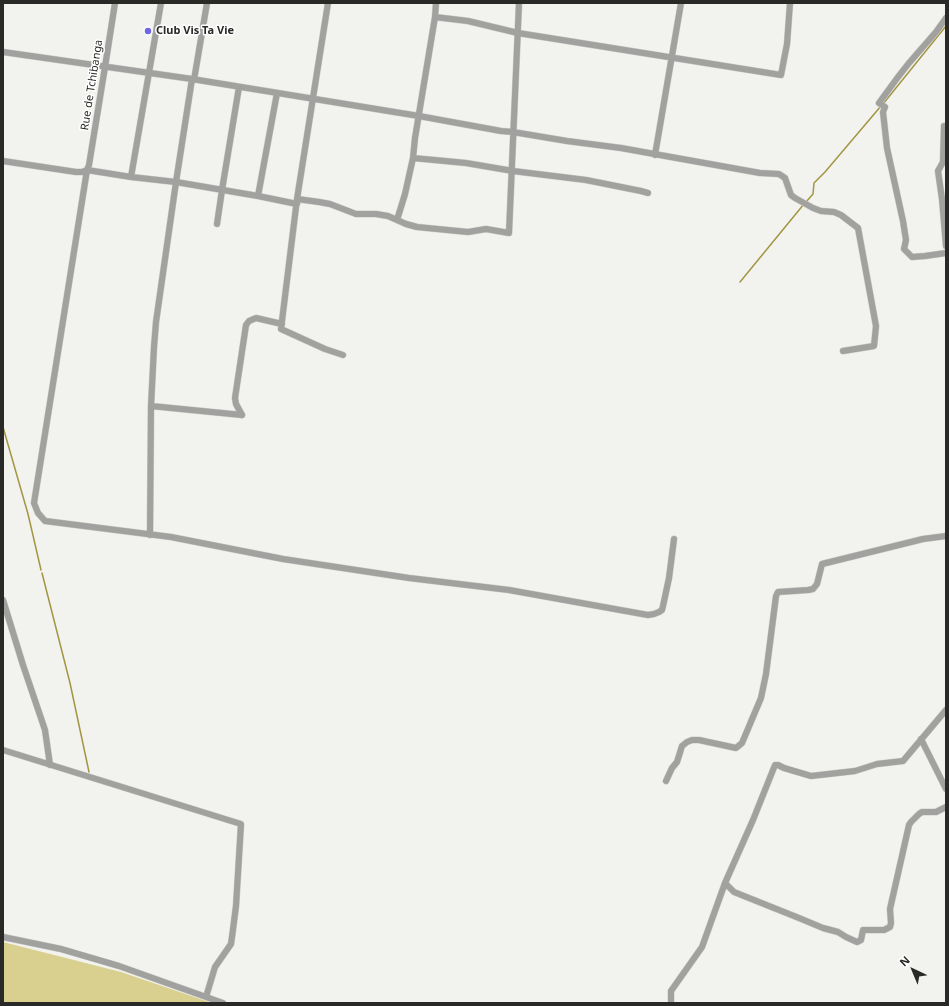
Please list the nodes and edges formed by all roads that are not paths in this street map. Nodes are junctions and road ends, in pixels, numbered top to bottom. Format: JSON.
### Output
{"nodes":[{"id":1,"x":115,"y":3,"type":"edge"},
{"id":2,"x":162,"y":3,"type":"edge"},
{"id":3,"x":207,"y":3,"type":"edge"},
{"id":4,"x":328,"y":3,"type":"edge"},
{"id":5,"x":436,"y":3,"type":"edge"},
{"id":6,"x":519,"y":3,"type":"edge"},
{"id":7,"x":681,"y":3,"type":"edge"},
{"id":8,"x":790,"y":3,"type":"edge"},
{"id":9,"x":435,"y":17,"type":"junction"},
{"id":10,"x":946,"y":18,"type":"edge"},
{"id":11,"x":518,"y":33,"type":"junction"},
{"id":12,"x":3,"y":52,"type":"edge"},
{"id":13,"x":672,"y":58,"type":"junction"},
{"id":14,"x":105,"y":67,"type":"junction"},
{"id":15,"x":150,"y":73,"type":"junction"},
{"id":16,"x":193,"y":79,"type":"junction"},
{"id":17,"x":239,"y":87,"type":"junction"},
{"id":18,"x":277,"y":93,"type":"junction"},
{"id":19,"x":313,"y":99,"type":"junction"},
{"id":20,"x":419,"y":116,"type":"junction"},
{"id":21,"x":944,"y":126,"type":"dead end"},
{"id":22,"x":513,"y":132,"type":"junction"},
{"id":23,"x":655,"y":155,"type":"junction"},
{"id":24,"x":413,"y":158,"type":"junction"},
{"id":25,"x":3,"y":161,"type":"edge"},
{"id":26,"x":87,"y":170,"type":"junction"},
{"id":27,"x":511,"y":171,"type":"junction"},
{"id":28,"x":131,"y":177,"type":"junction"},
{"id":29,"x":176,"y":182,"type":"junction"},
{"id":30,"x":222,"y":190,"type":"junction"},
{"id":31,"x":648,"y":193,"type":"dead end"},
{"id":32,"x":258,"y":196,"type":"junction"},
{"id":33,"x":297,"y":202,"type":"junction"},
{"id":34,"x":397,"y":220,"type":"junction"},
{"id":35,"x":217,"y":224,"type":"dead end"},
{"id":36,"x":946,"y":246,"type":"edge"},
{"id":37,"x":946,"y":253,"type":"edge"},
{"id":38,"x":282,"y":324,"type":"junction"},
{"id":39,"x":843,"y":351,"type":"dead end"},
{"id":40,"x":343,"y":355,"type":"dead end"},
{"id":41,"x":151,"y":406,"type":"junction"},
{"id":42,"x":150,"y":535,"type":"junction"},
{"id":43,"x":946,"y":536,"type":"edge"},
{"id":44,"x":674,"y":539,"type":"dead end"},
{"id":45,"x":3,"y":600,"type":"edge"},
{"id":46,"x":946,"y":710,"type":"edge"},
{"id":47,"x":921,"y":739,"type":"junction"},
{"id":48,"x":3,"y":750,"type":"edge"},
{"id":49,"x":50,"y":765,"type":"junction"},
{"id":50,"x":666,"y":781,"type":"dead end"},
{"id":51,"x":946,"y":789,"type":"edge"},
{"id":52,"x":946,"y":807,"type":"edge"},
{"id":53,"x":725,"y":884,"type":"junction"},
{"id":54,"x":3,"y":937,"type":"edge"},
{"id":55,"x":206,"y":997,"type":"junction"},
{"id":56,"x":223,"y":1003,"type":"edge"},
{"id":57,"x":671,"y":1003,"type":"edge"}],
"edges":[{"from":1,"to":14,"type":"street","name":"Rue de Tchibanga"},
{"from":2,"to":15,"type":"street"},
{"from":3,"to":16,"type":"street"},
{"from":4,"to":19,"type":"street"},
{"from":5,"to":9,"type":"street"},
{"from":6,"to":11,"type":"street"},
{"from":7,"to":13,"type":"street"},
{"from":8,"to":13,"type":"street"},
{"from":9,"to":11,"type":"street"},
{"from":9,"to":20,"type":"street"},
{"from":10,"to":37,"type":"street"},
{"from":11,"to":13,"type":"street"},
{"from":11,"to":22,"type":"street"},
{"from":12,"to":14,"type":"street"},
{"from":13,"to":23,"type":"street"},
{"from":14,"to":15,"type":"street"},
{"from":14,"to":26,"type":"street","name":"Rue de Tchibanga"},
{"from":15,"to":16,"type":"street"},
{"from":15,"to":28,"type":"street"},
{"from":16,"to":17,"type":"street"},
{"from":16,"to":29,"type":"street"},
{"from":17,"to":18,"type":"street"},
{"from":17,"to":30,"type":"street"},
{"from":18,"to":19,"type":"street"},
{"from":18,"to":32,"type":"street"},
{"from":19,"to":20,"type":"street"},
{"from":19,"to":33,"type":"street"},
{"from":20,"to":22,"type":"street"},
{"from":20,"to":24,"type":"street"},
{"from":21,"to":36,"type":"street"},
{"from":22,"to":23,"type":"street"},
{"from":22,"to":27,"type":"street"},
{"from":23,"to":39,"type":"street"},
{"from":24,"to":27,"type":"street"},
{"from":24,"to":34,"type":"street"},
{"from":25,"to":26,"type":"street"},
{"from":26,"to":28,"type":"street"},
{"from":26,"to":42,"type":"street","name":"Rue de Tchibanga"},
{"from":27,"to":31,"type":"street"},
{"from":27,"to":34,"type":"street"},
{"from":28,"to":29,"type":"street"},
{"from":29,"to":30,"type":"street"},
{"from":29,"to":41,"type":"street"},
{"from":30,"to":32,"type":"street"},
{"from":30,"to":35,"type":"street"},
{"from":32,"to":33,"type":"street"},
{"from":33,"to":34,"type":"street"},
{"from":33,"to":38,"type":"street"},
{"from":38,"to":40,"type":"street"},
{"from":38,"to":41,"type":"street"},
{"from":41,"to":42,"type":"street"},
{"from":42,"to":44,"type":"street"},
{"from":43,"to":50,"type":"street"},
{"from":45,"to":49,"type":"street"},
{"from":46,"to":47,"type":"street"},
{"from":47,"to":51,"type":"street"},
{"from":47,"to":53,"type":"street"},
{"from":48,"to":49,"type":"street"},
{"from":49,"to":55,"type":"street"},
{"from":52,"to":53,"type":"street"},
{"from":53,"to":57,"type":"street"},
{"from":54,"to":55,"type":"street"},
{"from":55,"to":56,"type":"street"}]}
